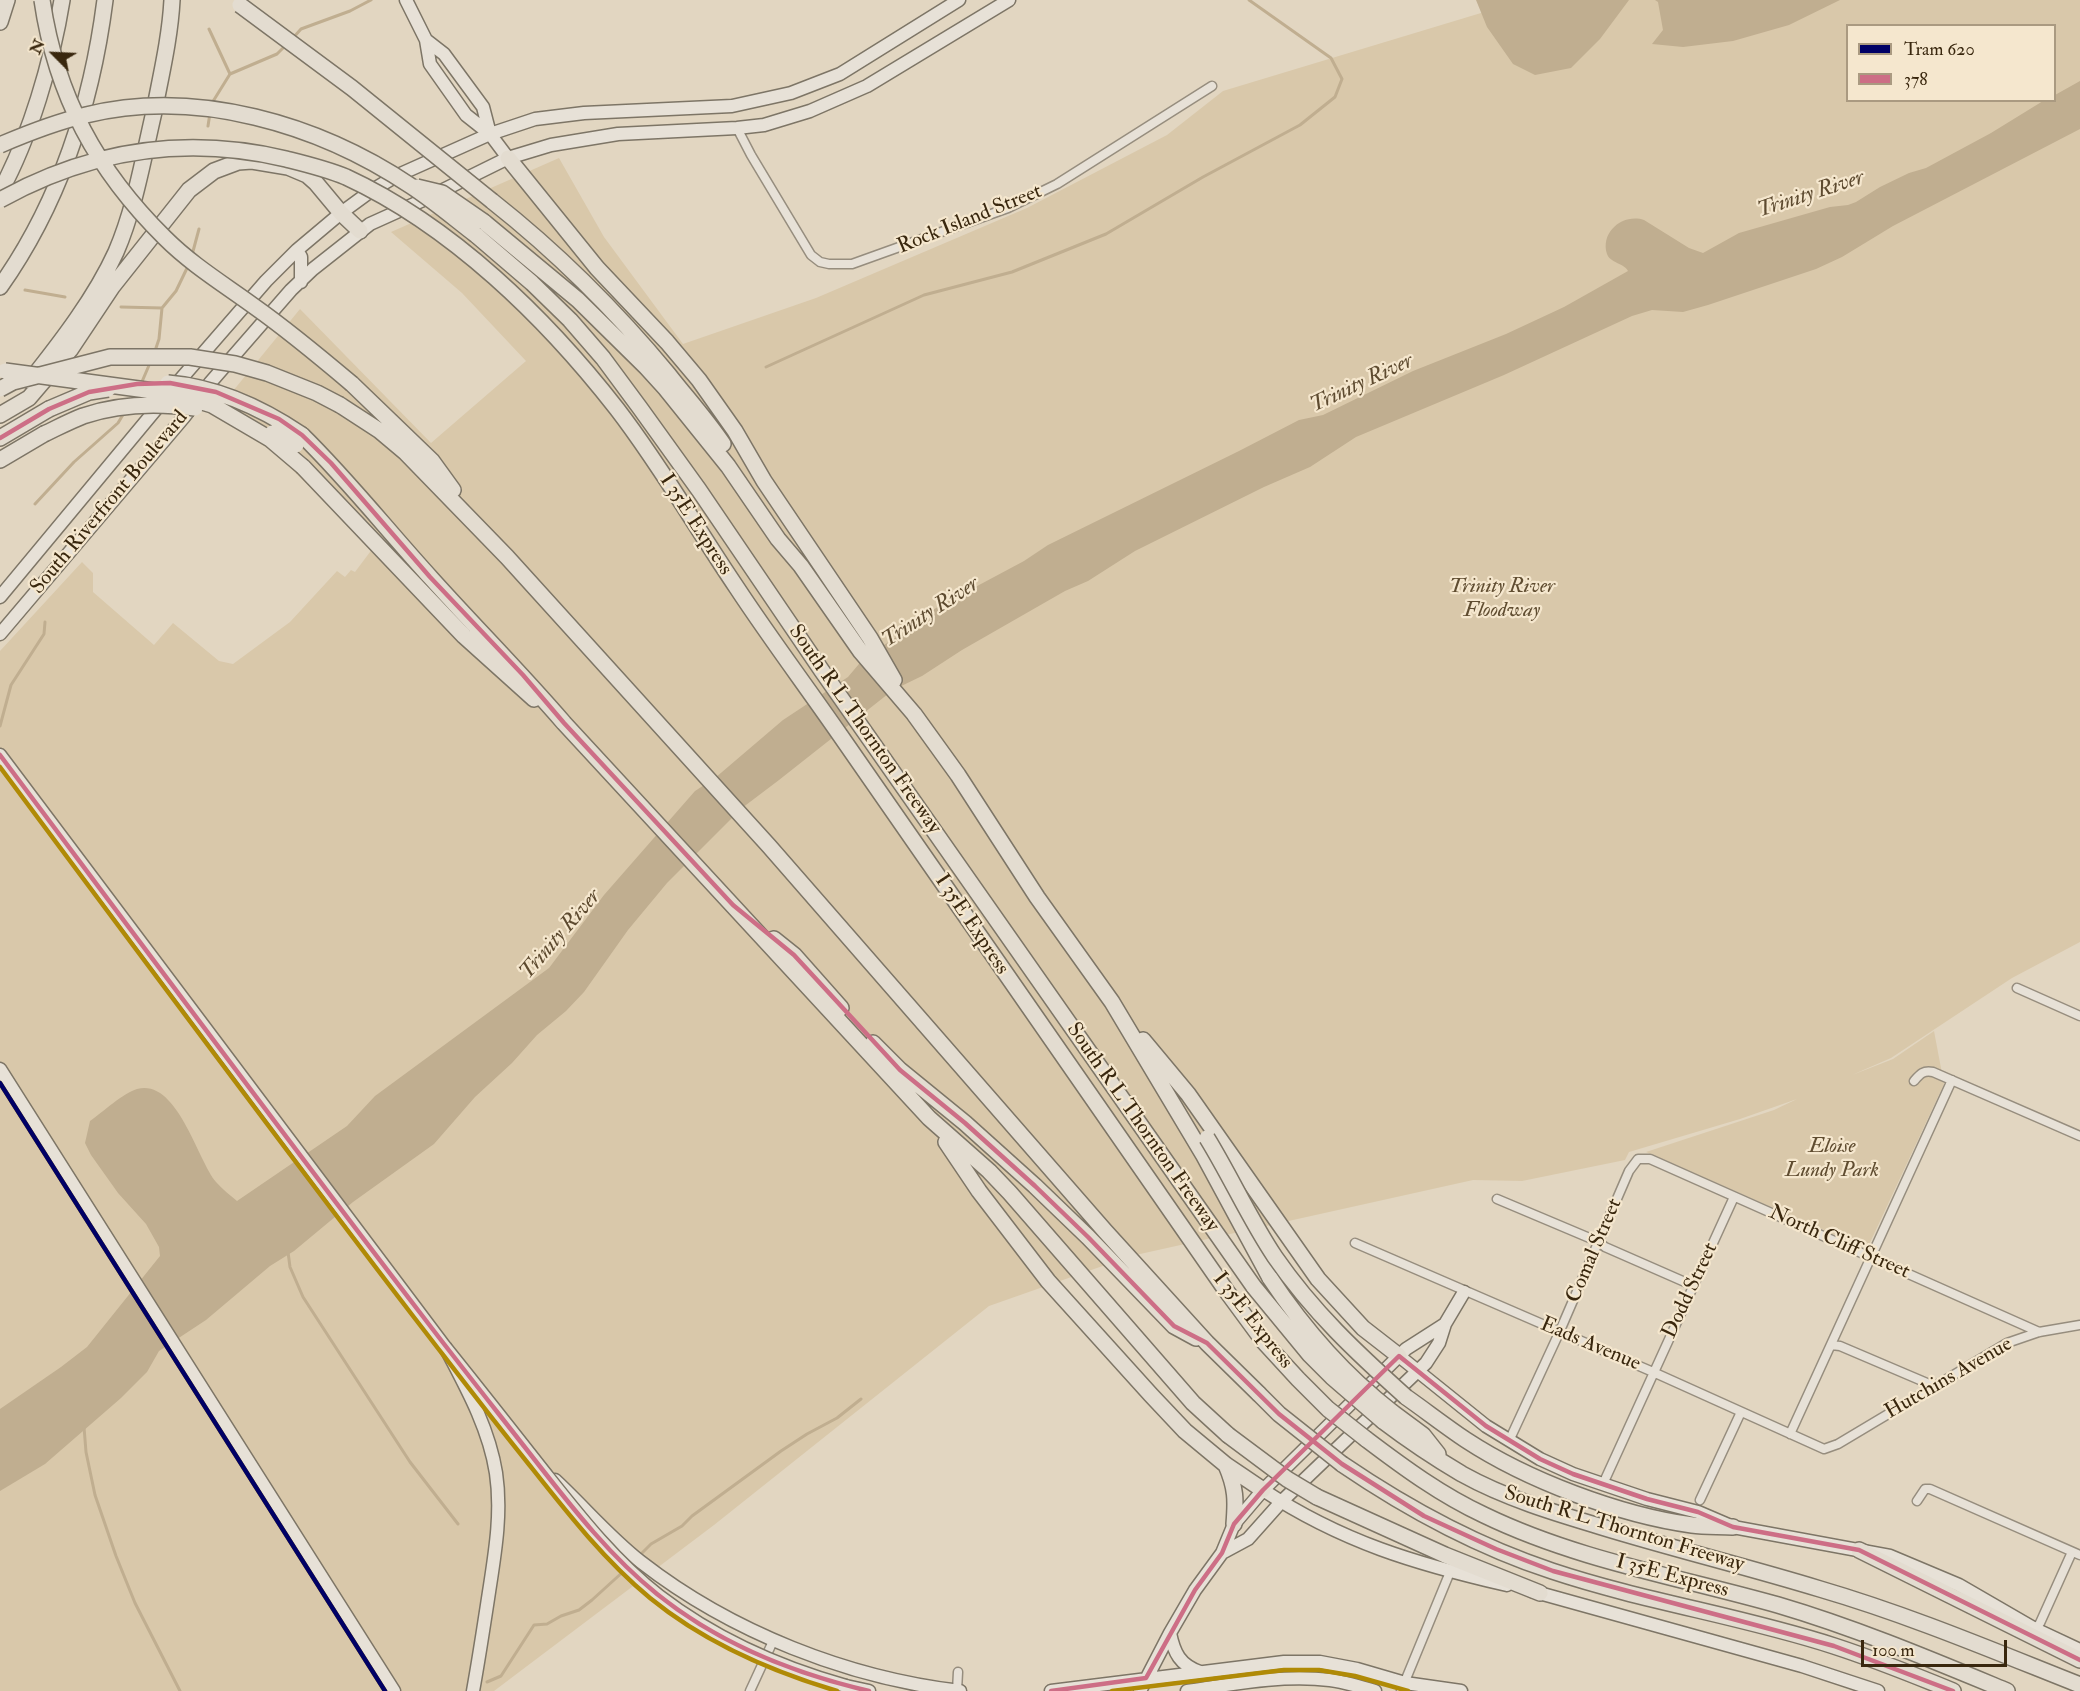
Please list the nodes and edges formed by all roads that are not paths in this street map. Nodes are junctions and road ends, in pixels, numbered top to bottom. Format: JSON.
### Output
{"nodes":[{"id":1,"x":7,"y":0,"type":"edge"},
{"id":2,"x":42,"y":0,"type":"edge"},
{"id":3,"x":62,"y":0,"type":"edge"},
{"id":4,"x":105,"y":0,"type":"edge"},
{"id":5,"x":172,"y":0,"type":"edge"},
{"id":6,"x":406,"y":0,"type":"edge"},
{"id":7,"x":959,"y":0,"type":"edge"},
{"id":8,"x":1009,"y":0,"type":"edge"},
{"id":9,"x":238,"y":2,"type":"edge"},
{"id":10,"x":0,"y":22,"type":"edge"},
{"id":11,"x":426,"y":40,"type":"junction"},
{"id":12,"x":1212,"y":86,"type":"dead end"},
{"id":13,"x":732,"y":106,"type":"junction"},
{"id":14,"x":618,"y":111,"type":"junction"},
{"id":15,"x":737,"y":128,"type":"junction"},
{"id":16,"x":618,"y":134,"type":"junction"},
{"id":17,"x":489,"y":135,"type":"junction"},
{"id":18,"x":0,"y":145,"type":"edge"},
{"id":19,"x":508,"y":158,"type":"junction"},
{"id":20,"x":0,"y":192,"type":"edge"},
{"id":21,"x":0,"y":200,"type":"edge"},
{"id":22,"x":341,"y":213,"type":"junction"},
{"id":23,"x":480,"y":229,"type":"junction"},
{"id":24,"x":360,"y":231,"type":"junction"},
{"id":25,"x":297,"y":250,"type":"junction"},
{"id":26,"x":301,"y":282,"type":"junction"},
{"id":27,"x":0,"y":287,"type":"edge"},
{"id":28,"x":233,"y":318,"type":"junction"},
{"id":29,"x":650,"y":362,"type":"junction"},
{"id":30,"x":0,"y":369,"type":"edge"},
{"id":31,"x":0,"y":389,"type":"edge"},
{"id":32,"x":4,"y":412,"type":"edge"},
{"id":33,"x":184,"y":417,"type":"junction"},
{"id":34,"x":0,"y":438,"type":"edge"},
{"id":35,"x":0,"y":460,"type":"edge"},
{"id":36,"x":331,"y":463,"type":"junction"},
{"id":37,"x":485,"y":533,"type":"junction"},
{"id":38,"x":0,"y":597,"type":"edge"},
{"id":39,"x":0,"y":634,"type":"edge"},
{"id":40,"x":914,"y":714,"type":"junction"},
{"id":41,"x":564,"y":723,"type":"junction"},
{"id":42,"x":0,"y":755,"type":"edge"},
{"id":43,"x":733,"y":906,"type":"junction"},
{"id":44,"x":2017,"y":988,"type":"dead end"},
{"id":45,"x":1112,"y":1002,"type":"junction"},
{"id":46,"x":2080,"y":1016,"type":"edge"},
{"id":47,"x":1159,"y":1058,"type":"junction"},
{"id":48,"x":0,"y":1069,"type":"edge"},
{"id":49,"x":1952,"y":1080,"type":"junction"},
{"id":50,"x":1914,"y":1082,"type":"dead end"},
{"id":51,"x":929,"y":1118,"type":"junction"},
{"id":52,"x":2080,"y":1136,"type":"edge"},
{"id":53,"x":1638,"y":1160,"type":"joint"},
{"id":54,"x":1734,"y":1197,"type":"junction"},
{"id":55,"x":1497,"y":1199,"type":"dead end"},
{"id":56,"x":1599,"y":1242,"type":"junction"},
{"id":57,"x":1355,"y":1243,"type":"dead end"},
{"id":58,"x":1871,"y":1257,"type":"junction"},
{"id":59,"x":1694,"y":1286,"type":"junction"},
{"id":60,"x":1464,"y":1292,"type":"junction"},
{"id":61,"x":1171,"y":1314,"type":"junction"},
{"id":62,"x":1445,"y":1324,"type":"junction"},
{"id":63,"x":2080,"y":1325,"type":"edge"},
{"id":64,"x":2039,"y":1332,"type":"junction"},
{"id":65,"x":1559,"y":1333,"type":"junction"},
{"id":66,"x":1831,"y":1345,"type":"junction"},
{"id":67,"x":445,"y":1347,"type":"junction"},
{"id":68,"x":1399,"y":1356,"type":"junction"},
{"id":69,"x":1417,"y":1370,"type":"junction"},
{"id":70,"x":1653,"y":1372,"type":"junction"},
{"id":71,"x":1934,"y":1386,"type":"junction"},
{"id":72,"x":1741,"y":1412,"type":"junction"},
{"id":73,"x":1387,"y":1416,"type":"junction"},
{"id":74,"x":1790,"y":1434,"type":"junction"},
{"id":75,"x":1509,"y":1441,"type":"junction"},
{"id":76,"x":1824,"y":1449,"type":"joint"},
{"id":77,"x":535,"y":1460,"type":"junction"},
{"id":78,"x":1226,"y":1465,"type":"junction"},
{"id":79,"x":1603,"y":1484,"type":"junction"},
{"id":80,"x":1263,"y":1490,"type":"junction"},
{"id":81,"x":1700,"y":1500,"type":"dead end"},
{"id":82,"x":1917,"y":1501,"type":"dead end"},
{"id":83,"x":1281,"y":1502,"type":"junction"},
{"id":84,"x":1234,"y":1524,"type":"junction"},
{"id":85,"x":1733,"y":1527,"type":"junction"},
{"id":86,"x":1859,"y":1550,"type":"junction"},
{"id":87,"x":1222,"y":1553,"type":"junction"},
{"id":88,"x":2076,"y":1553,"type":"edge"},
{"id":89,"x":1450,"y":1572,"type":"junction"},
{"id":90,"x":1539,"y":1593,"type":"junction"},
{"id":91,"x":484,"y":1627,"type":"junction"},
{"id":92,"x":2035,"y":1629,"type":"junction"},
{"id":93,"x":1170,"y":1633,"type":"junction"},
{"id":94,"x":774,"y":1639,"type":"junction"},
{"id":95,"x":2080,"y":1650,"type":"edge"},
{"id":96,"x":2080,"y":1660,"type":"edge"},
{"id":97,"x":958,"y":1672,"type":"dead end"},
{"id":98,"x":1200,"y":1672,"type":"junction"},
{"id":99,"x":1146,"y":1678,"type":"junction"},
{"id":100,"x":2080,"y":1684,"type":"edge"},
{"id":101,"x":1403,"y":1687,"type":"edge"},
{"id":102,"x":394,"y":1691,"type":"edge"},
{"id":103,"x":473,"y":1691,"type":"edge"},
{"id":104,"x":483,"y":1691,"type":"edge"},
{"id":105,"x":750,"y":1691,"type":"edge"},
{"id":106,"x":869,"y":1691,"type":"edge"},
{"id":107,"x":958,"y":1691,"type":"edge"},
{"id":108,"x":1051,"y":1691,"type":"edge"},
{"id":109,"x":1140,"y":1691,"type":"edge"},
{"id":110,"x":1187,"y":1691,"type":"edge"},
{"id":111,"x":1375,"y":1691,"type":"edge"},
{"id":112,"x":1461,"y":1691,"type":"edge"},
{"id":113,"x":1878,"y":1691,"type":"edge"},
{"id":114,"x":1953,"y":1691,"type":"edge"},
{"id":115,"x":2007,"y":1691,"type":"edge"}],
"edges":[{"from":1,"to":10,"type":"highway"},
{"from":2,"to":37,"type":"highway","bridge":true},
{"from":3,"to":20,"type":"highway"},
{"from":4,"to":27,"type":"highway"},
{"from":5,"to":32,"type":"highway"},
{"from":6,"to":11,"type":"main road"},
{"from":7,"to":13,"type":"main road","name":"South Riverfront Boulevard"},
{"from":8,"to":15,"type":"main road","name":"South Riverfront Boulevard"},
{"from":9,"to":29,"type":"highway","bridge":true},
{"from":11,"to":17,"type":"main road"},
{"from":11,"to":17,"type":"main road"},
{"from":12,"to":15,"type":"street","name":"Rock Island Street"},
{"from":13,"to":14,"type":"main road","name":"South Riverfront Boulevard"},
{"from":13,"to":15,"type":"main road"},
{"from":14,"to":16,"type":"main road"},
{"from":14,"to":17,"type":"main road","name":"South Riverfront Boulevard"},
{"from":15,"to":16,"type":"main road","name":"South Riverfront Boulevard"},
{"from":16,"to":19,"type":"main road","name":"South Riverfront Boulevard"},
{"from":17,"to":19,"type":"main road"},
{"from":17,"to":22,"type":"main road","name":"South Riverfront Boulevard"},
{"from":18,"to":23,"type":"highway","bridge":true},
{"from":19,"to":24,"type":"main road","name":"South Riverfront Boulevard"},
{"from":19,"to":40,"type":"highway"},
{"from":21,"to":115,"type":"highway","name":"I 35E Express","bridge":true},
{"from":22,"to":24,"type":"highway"},
{"from":22,"to":25,"type":"main road","name":"South Riverfront Boulevard"},
{"from":22,"to":32,"type":"highway"},
{"from":23,"to":29,"type":"highway"},
{"from":23,"to":73,"type":"highway","name":"South R L Thornton Freeway","bridge":true},
{"from":24,"to":26,"type":"main road","name":"South Riverfront Boulevard"},
{"from":25,"to":26,"type":"main road"},
{"from":25,"to":28,"type":"main road","name":"South Riverfront Boulevard"},
{"from":26,"to":33,"type":"main road","name":"South Riverfront Boulevard"},
{"from":28,"to":33,"type":"main road"},
{"from":28,"to":38,"type":"main road","name":"South Riverfront Boulevard"},
{"from":29,"to":40,"type":"highway"},
{"from":30,"to":41,"type":"highway","bridge":true},
{"from":31,"to":37,"type":"highway","bridge":true},
{"from":33,"to":39,"type":"main road","name":"South Riverfront Boulevard"},
{"from":34,"to":36,"type":"highway","bridge":true},
{"from":35,"to":36,"type":"highway","bridge":true},
{"from":36,"to":41,"type":"highway"},
{"from":37,"to":61,"type":"highway"},
{"from":40,"to":45,"type":"highway"},
{"from":41,"to":43,"type":"highway"},
{"from":42,"to":67,"type":"main road"},
{"from":43,"to":51,"type":"highway"},
{"from":43,"to":61,"type":"highway"},
{"from":44,"to":46,"type":"street"},
{"from":45,"to":47,"type":"highway"},
{"from":45,"to":73,"type":"highway","bridge":true},
{"from":47,"to":68,"type":"highway"},
{"from":47,"to":85,"type":"highway","bridge":true},
{"from":48,"to":102,"type":"main road"},
{"from":49,"to":50,"type":"street"},
{"from":49,"to":52,"type":"street"},
{"from":49,"to":58,"type":"street"},
{"from":51,"to":78,"type":"highway"},
{"from":51,"to":90,"type":"highway","bridge":true},
{"from":53,"to":54,"type":"street","name":"North Cliff Street"},
{"from":53,"to":56,"type":"street","name":"Comal Street"},
{"from":54,"to":58,"type":"street","name":"North Cliff Street"},
{"from":54,"to":59,"type":"street","name":"Dodd Street"},
{"from":55,"to":56,"type":"street"},
{"from":56,"to":59,"type":"street"},
{"from":56,"to":65,"type":"street","name":"Comal Street"},
{"from":57,"to":60,"type":"street","name":"Eads Avenue"},
{"from":58,"to":64,"type":"street","name":"North Cliff Street"},
{"from":58,"to":66,"type":"street"},
{"from":59,"to":70,"type":"street","name":"Dodd Street"},
{"from":60,"to":62,"type":"main road"},
{"from":60,"to":65,"type":"street","name":"Eads Avenue"},
{"from":61,"to":114,"type":"highway","bridge":true},
{"from":62,"to":68,"type":"main road"},
{"from":62,"to":69,"type":"main road"},
{"from":63,"to":64,"type":"street","name":"Hutchins Avenue"},
{"from":64,"to":71,"type":"street","name":"Hutchins Avenue"},
{"from":65,"to":70,"type":"street","name":"Eads Avenue"},
{"from":65,"to":75,"type":"street","name":"Comal Street"},
{"from":66,"to":71,"type":"street"},
{"from":66,"to":74,"type":"street"},
{"from":67,"to":77,"type":"main road","bridge":true},
{"from":67,"to":91,"type":"main road","bridge":true},
{"from":68,"to":69,"type":"main road","name":"South R L Thornton Freeway"},
{"from":68,"to":80,"type":"main road"},
{"from":69,"to":75,"type":"main road","name":"South R L Thornton Freeway"},
{"from":69,"to":83,"type":"main road"},
{"from":70,"to":72,"type":"street","name":"Eads Avenue"},
{"from":70,"to":79,"type":"street","name":"Dodd Street"},
{"from":71,"to":76,"type":"street","name":"Hutchins Avenue"},
{"from":72,"to":74,"type":"street","name":"Eads Avenue"},
{"from":72,"to":81,"type":"street"},
{"from":73,"to":100,"type":"highway","name":"South R L Thornton Freeway"},
{"from":74,"to":76,"type":"street","name":"Eads Avenue"},
{"from":75,"to":79,"type":"main road","name":"South R L Thornton Freeway"},
{"from":77,"to":94,"type":"main road","bridge":true},
{"from":77,"to":106,"type":"main road","bridge":true},
{"from":78,"to":80,"type":"highway"},
{"from":78,"to":84,"type":"highway"},
{"from":79,"to":85,"type":"main road","name":"South R L Thornton Freeway"},
{"from":80,"to":83,"type":"main road"},
{"from":80,"to":84,"type":"main road"},
{"from":82,"to":88,"type":"street"},
{"from":83,"to":87,"type":"main road"},
{"from":83,"to":89,"type":"main road"},
{"from":84,"to":87,"type":"main road"},
{"from":85,"to":86,"type":"main road","name":"South R L Thornton Freeway"},
{"from":86,"to":92,"type":"main road","name":"South R L Thornton Freeway"},
{"from":86,"to":96,"type":"highway"},
{"from":87,"to":93,"type":"main road"},
{"from":88,"to":92,"type":"street"},
{"from":89,"to":90,"type":"main road"},
{"from":89,"to":101,"type":"street"},
{"from":90,"to":113,"type":"main road"},
{"from":91,"to":103,"type":"main road"},
{"from":91,"to":104,"type":"main road"},
{"from":92,"to":95,"type":"main road","name":"South R L Thornton Freeway"},
{"from":93,"to":98,"type":"main road"},
{"from":93,"to":99,"type":"main road"},
{"from":94,"to":105,"type":"street"},
{"from":94,"to":107,"type":"main road"},
{"from":97,"to":107,"type":"street"},
{"from":98,"to":99,"type":"main road"},
{"from":98,"to":101,"type":"main road"},
{"from":99,"to":108,"type":"main road"},
{"from":99,"to":109,"type":"main road"},
{"from":101,"to":112,"type":"main road"},
{"from":110,"to":111,"type":"main road"}]}
